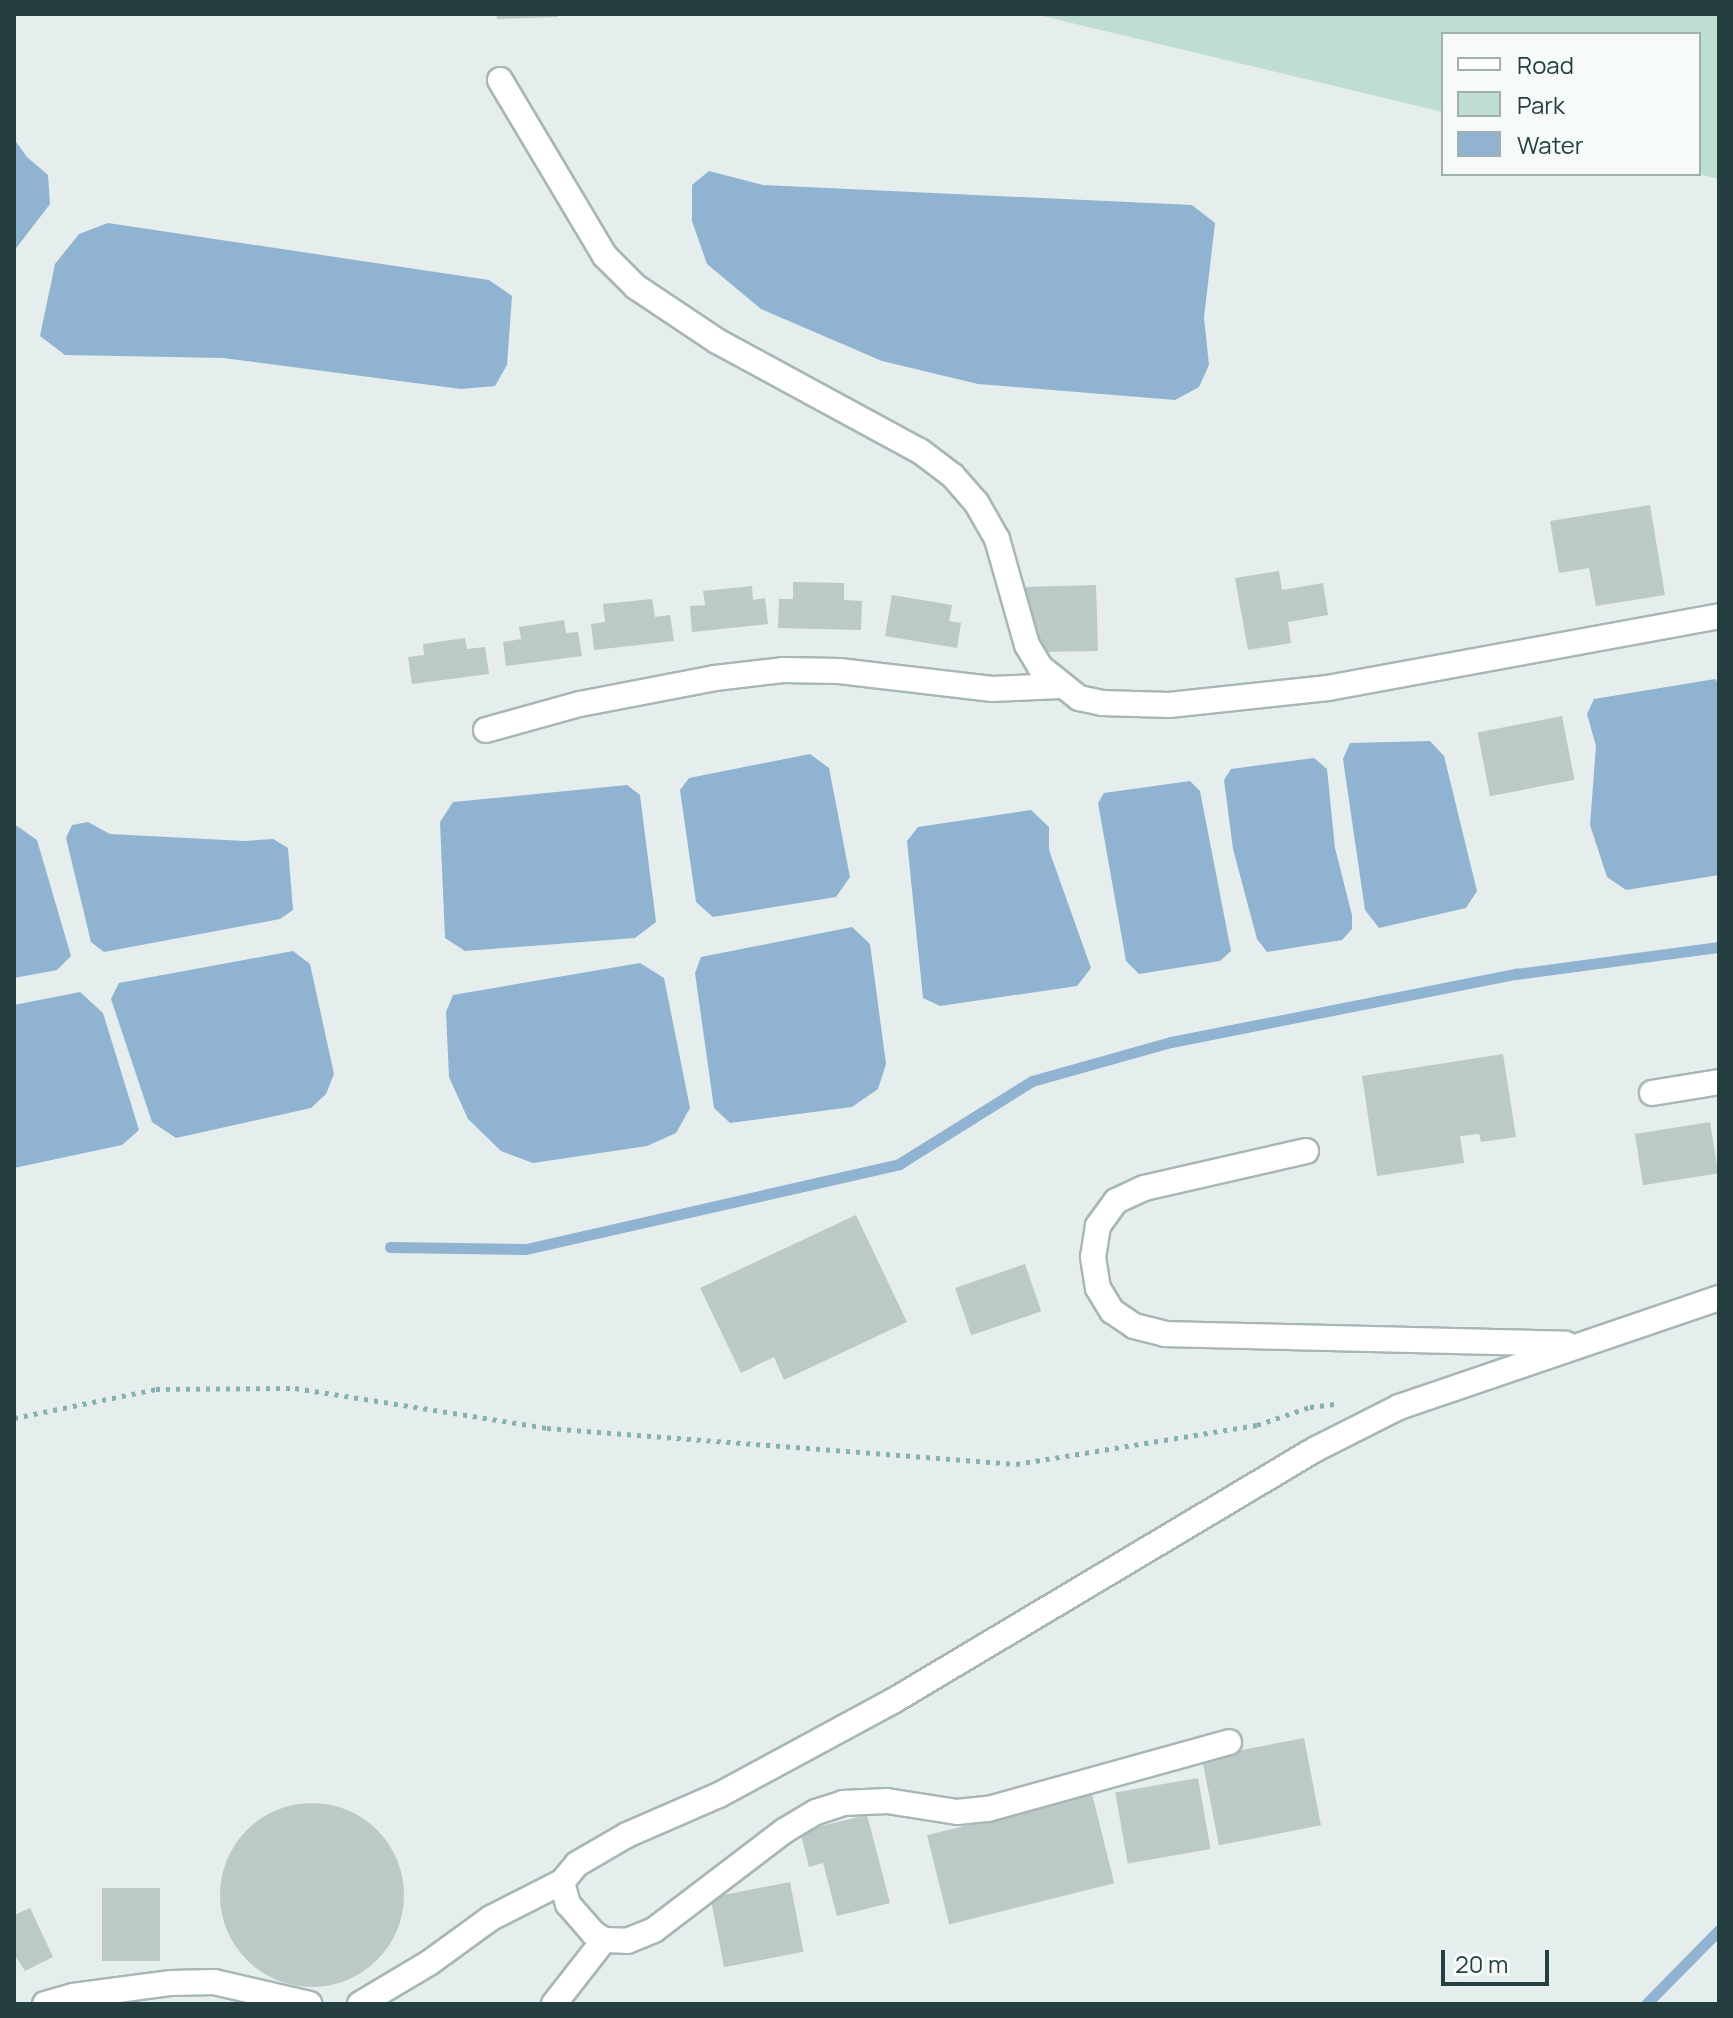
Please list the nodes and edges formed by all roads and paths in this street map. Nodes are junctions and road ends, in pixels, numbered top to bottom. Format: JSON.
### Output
{"nodes":[{"id":1,"x":500,"y":80,"type":"dead end"},
{"id":2,"x":1719,"y":616,"type":"edge"},
{"id":3,"x":1060,"y":686,"type":"junction"},
{"id":4,"x":486,"y":730,"type":"dead end"},
{"id":5,"x":1719,"y":1082,"type":"edge"},
{"id":6,"x":1652,"y":1093,"type":"dead end"},
{"id":7,"x":1306,"y":1151,"type":"dead end"},
{"id":8,"x":1719,"y":1298,"type":"edge"},
{"id":9,"x":1582,"y":1344,"type":"junction"},
{"id":10,"x":1347,"y":1403,"type":"dead end"},
{"id":11,"x":14,"y":1418,"type":"edge"},
{"id":12,"x":1229,"y":1742,"type":"dead end"},
{"id":13,"x":562,"y":1882,"type":"junction"},
{"id":14,"x":604,"y":1940,"type":"junction"},
{"id":15,"x":45,"y":2004,"type":"edge"},
{"id":16,"x":309,"y":2004,"type":"edge"},
{"id":17,"x":360,"y":2004,"type":"edge"},
{"id":18,"x":554,"y":2004,"type":"edge"}],
"edges":[{"from":1,"to":3,"type":"street"},
{"from":2,"to":3,"type":"street"},
{"from":3,"to":4,"type":"street"},
{"from":5,"to":6,"type":"street"},
{"from":7,"to":9,"type":"street"},
{"from":8,"to":9,"type":"street"},
{"from":9,"to":13,"type":"street"},
{"from":10,"to":11,"type":"path"},
{"from":12,"to":14,"type":"street"},
{"from":13,"to":14,"type":"street"},
{"from":13,"to":17,"type":"street"},
{"from":14,"to":18,"type":"street"},
{"from":15,"to":16,"type":"street"}]}
